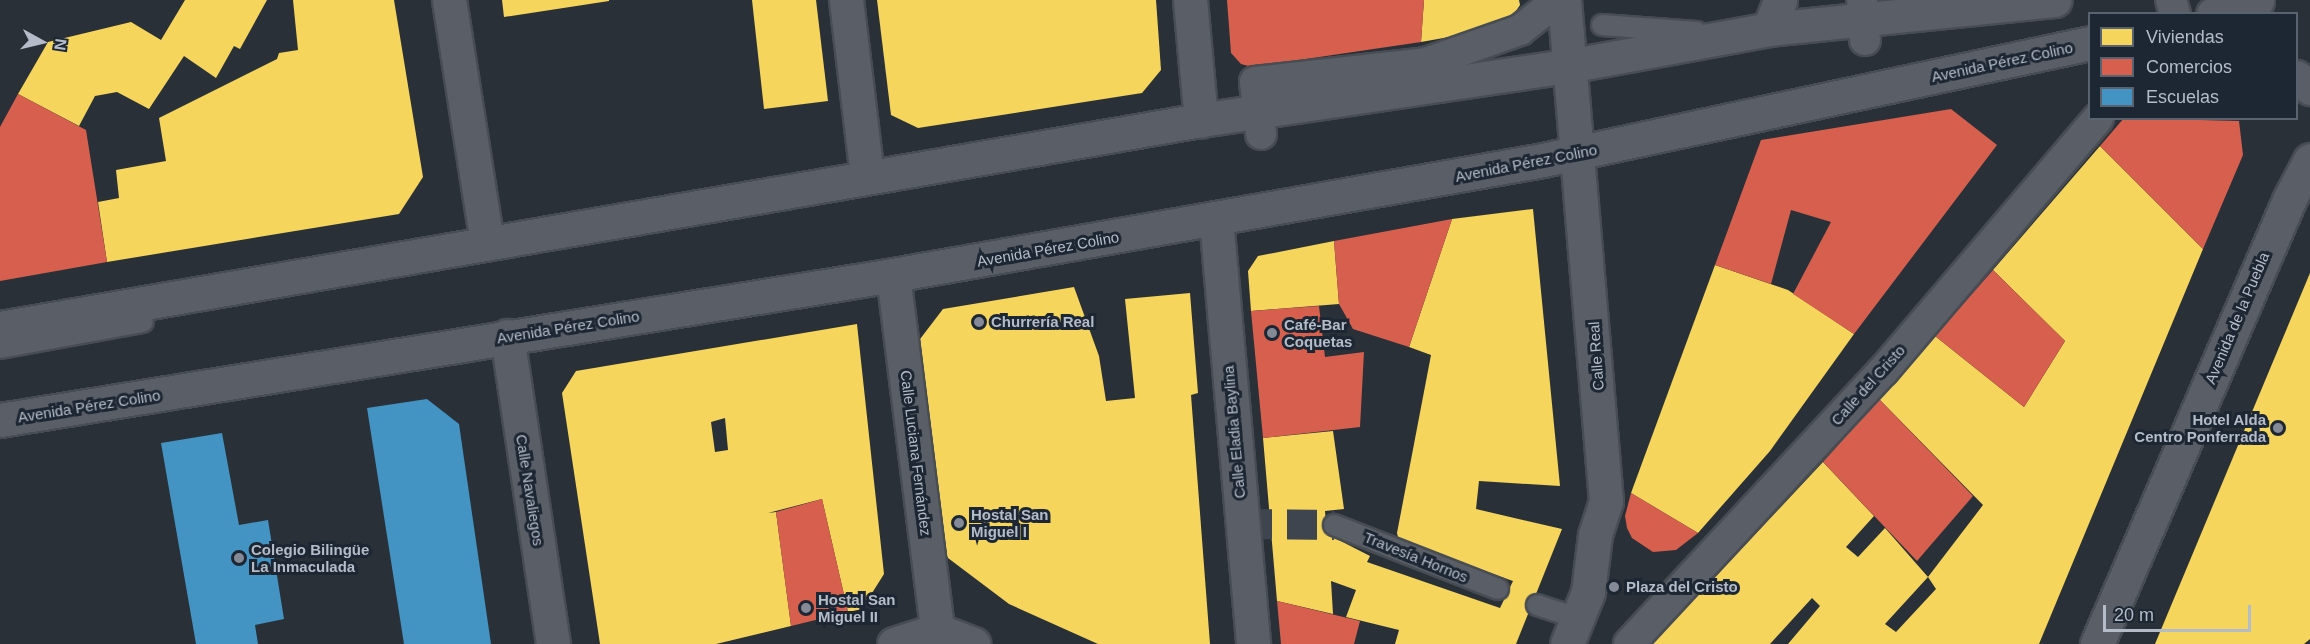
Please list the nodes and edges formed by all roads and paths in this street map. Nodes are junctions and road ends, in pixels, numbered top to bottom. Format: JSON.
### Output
{"nodes":[{"id":1,"x":449,"y":0,"type":"edge"},
{"id":2,"x":846,"y":0,"type":"edge"},
{"id":3,"x":1190,"y":0,"type":"edge"},
{"id":4,"x":1558,"y":0,"type":"edge"},
{"id":5,"x":1564,"y":0,"type":"edge"},
{"id":6,"x":2055,"y":0,"type":"edge"},
{"id":7,"x":2257,"y":0,"type":"edge"},
{"id":8,"x":2219,"y":12,"type":"edge"},
{"id":9,"x":1774,"y":15,"type":"edge"},
{"id":10,"x":1864,"y":19,"type":"edge"},
{"id":11,"x":1602,"y":26,"type":"dead end"},
{"id":12,"x":1736,"y":34,"type":"junction"},
{"id":13,"x":2088,"y":43,"type":"edge"},
{"id":14,"x":1568,"y":66,"type":"junction"},
{"id":15,"x":2298,"y":79,"type":"edge"},
{"id":16,"x":2310,"y":88,"type":"edge"},
{"id":17,"x":1201,"y":120,"type":"junction"},
{"id":18,"x":2096,"y":120,"type":"edge"},
{"id":19,"x":1260,"y":122,"type":"junction"},
{"id":20,"x":1579,"y":153,"type":"junction"},
{"id":21,"x":2310,"y":160,"type":"edge"},
{"id":22,"x":867,"y":177,"type":"junction"},
{"id":23,"x":1216,"y":219,"type":"junction"},
{"id":24,"x":487,"y":242,"type":"junction"},
{"id":25,"x":893,"y":275,"type":"junction"},
{"id":26,"x":143,"y":322,"type":"dead end"},
{"id":27,"x":0,"y":328,"type":"edge"},
{"id":28,"x":507,"y":336,"type":"junction"},
{"id":29,"x":0,"y":348,"type":"edge"},
{"id":30,"x":0,"y":420,"type":"edge"},
{"id":31,"x":1334,"y":525,"type":"tunnel mouth"},
{"id":32,"x":1498,"y":589,"type":"dead end"},
{"id":33,"x":1538,"y":605,"type":"dead end"},
{"id":34,"x":1572,"y":631,"type":"edge"},
{"id":35,"x":934,"y":637,"type":"edge"},
{"id":36,"x":553,"y":644,"type":"edge"},
{"id":37,"x":894,"y":644,"type":"edge"},
{"id":38,"x":973,"y":644,"type":"edge"},
{"id":39,"x":1253,"y":644,"type":"edge"},
{"id":40,"x":1629,"y":644,"type":"edge"},
{"id":41,"x":2097,"y":644,"type":"edge"}],
"edges":[{"from":1,"to":24,"type":"street"},
{"from":2,"to":22,"type":"street"},
{"from":3,"to":17,"type":"street"},
{"from":4,"to":19,"type":"street"},
{"from":5,"to":14,"type":"street","name":"Calle Real"},
{"from":6,"to":10,"type":"street"},
{"from":7,"to":8,"type":"street"},
{"from":9,"to":10,"type":"street"},
{"from":9,"to":12,"type":"street"},
{"from":11,"to":12,"type":"lane"},
{"from":12,"to":14,"type":"street"},
{"from":13,"to":20,"type":"street","name":"Avenida Pérez Colino"},
{"from":14,"to":19,"type":"street"},
{"from":14,"to":20,"type":"street","name":"Calle Real"},
{"from":15,"to":16,"type":"street"},
{"from":17,"to":19,"type":"street"},
{"from":17,"to":22,"type":"street"},
{"from":18,"to":40,"type":"street","name":"Calle del Cristo"},
{"from":20,"to":23,"type":"street","name":"Avenida Pérez Colino"},
{"from":20,"to":34,"type":"street","name":"Calle Real"},
{"from":21,"to":41,"type":"street","name":"Avenida de la Puebla"},
{"from":22,"to":24,"type":"street"},
{"from":23,"to":25,"type":"street","name":"Avenida Pérez Colino"},
{"from":23,"to":39,"type":"street","name":"Calle Eladia Baylina"},
{"from":24,"to":27,"type":"street"},
{"from":25,"to":28,"type":"street","name":"Avenida Pérez Colino"},
{"from":25,"to":35,"type":"street","name":"Calle Luciana Fernández"},
{"from":26,"to":29,"type":"lane"},
{"from":28,"to":30,"type":"street","name":"Avenida Pérez Colino"},
{"from":28,"to":36,"type":"street","name":"Calle Navaliegos"},
{"from":31,"to":32,"type":"lane","name":"Travesía Hornos"},
{"from":33,"to":34,"type":"lane"},
{"from":35,"to":37,"type":"street"},
{"from":35,"to":38,"type":"street"}]}
